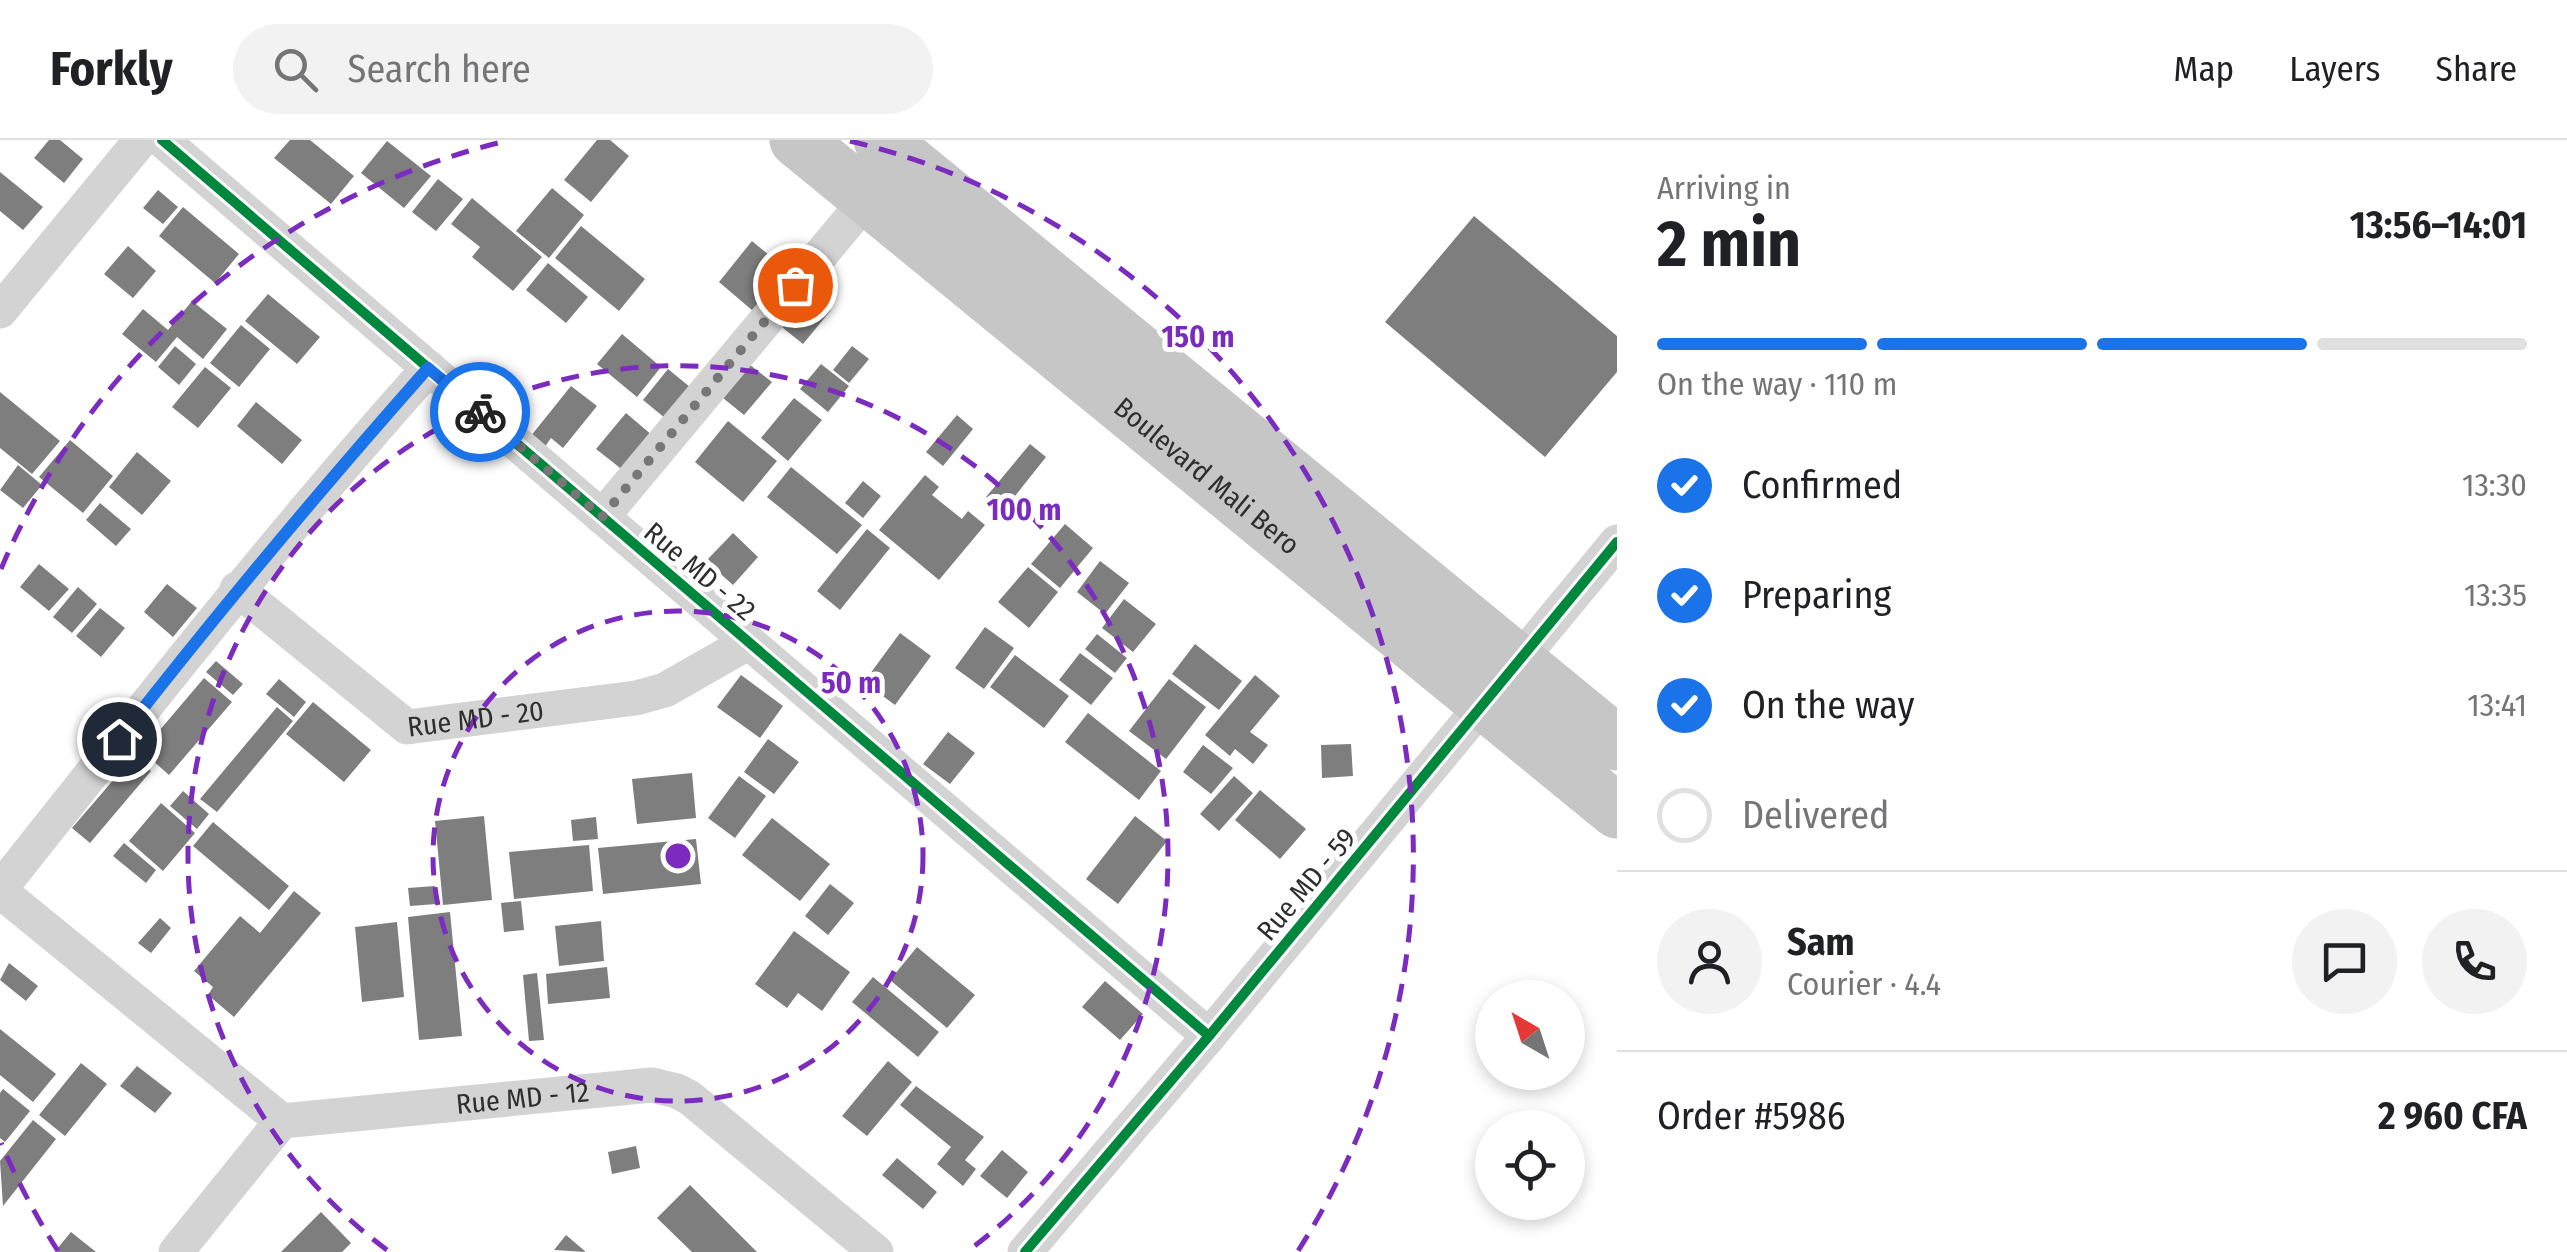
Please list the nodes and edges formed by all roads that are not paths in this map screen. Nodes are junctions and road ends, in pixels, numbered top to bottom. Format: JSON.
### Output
{"nodes":[{"id":1,"x":141,"y":140,"type":"edge"},
{"id":2,"x":162,"y":140,"type":"edge"},
{"id":3,"x":797,"y":140,"type":"edge"},
{"id":4,"x":881,"y":140,"type":"edge"},
{"id":5,"x":868,"y":198,"type":"junction"},
{"id":6,"x":0,"y":311,"type":"edge"},
{"id":7,"x":1048,"y":311,"type":"junction"},
{"id":8,"x":428,"y":368,"type":"junction"},
{"id":9,"x":602,"y":517,"type":"junction"},
{"id":10,"x":1617,"y":542,"type":"edge"},
{"id":11,"x":237,"y":589,"type":"junction"},
{"id":12,"x":749,"y":642,"type":"junction"},
{"id":13,"x":1502,"y":682,"type":"junction"},
{"id":14,"x":1617,"y":742,"type":"edge"},
{"id":15,"x":1617,"y":811,"type":"edge"},
{"id":16,"x":0,"y":890,"type":"edge"},
{"id":17,"x":1209,"y":1036,"type":"junction"},
{"id":18,"x":282,"y":1120,"type":"junction"},
{"id":19,"x":176,"y":1252,"type":"edge"},
{"id":20,"x":876,"y":1252,"type":"edge"},
{"id":21,"x":1025,"y":1252,"type":"edge"}],
"edges":[{"from":1,"to":6,"type":"street"},
{"from":2,"to":8,"type":"street","name":"Rue MD - 22"},
{"from":3,"to":5,"type":"main road","name":"Boulevard Mali Bero"},
{"from":4,"to":7,"type":"main road","name":"Boulevard Mali Bero"},
{"from":5,"to":7,"type":"main road","name":"Boulevard Mali Bero"},
{"from":5,"to":9,"type":"street"},
{"from":7,"to":13,"type":"main road","name":"Boulevard Mali Bero"},
{"from":8,"to":9,"type":"street","name":"Rue MD - 22"},
{"from":8,"to":11,"type":"street"},
{"from":9,"to":12,"type":"street","name":"Rue MD - 22"},
{"from":10,"to":13,"type":"street","name":"Rue MD - 59"},
{"from":11,"to":12,"type":"street","name":"Rue MD - 20"},
{"from":11,"to":16,"type":"street"},
{"from":12,"to":17,"type":"street","name":"Rue MD - 22"},
{"from":13,"to":14,"type":"main road","name":"Boulevard Mali Bero"},
{"from":13,"to":15,"type":"main road","name":"Boulevard Mali Bero"},
{"from":13,"to":17,"type":"street","name":"Rue MD - 59"},
{"from":16,"to":18,"type":"street"},
{"from":17,"to":21,"type":"street","name":"Rue MD - 59"},
{"from":18,"to":19,"type":"street"},
{"from":18,"to":20,"type":"street","name":"Rue MD - 12"}]}
